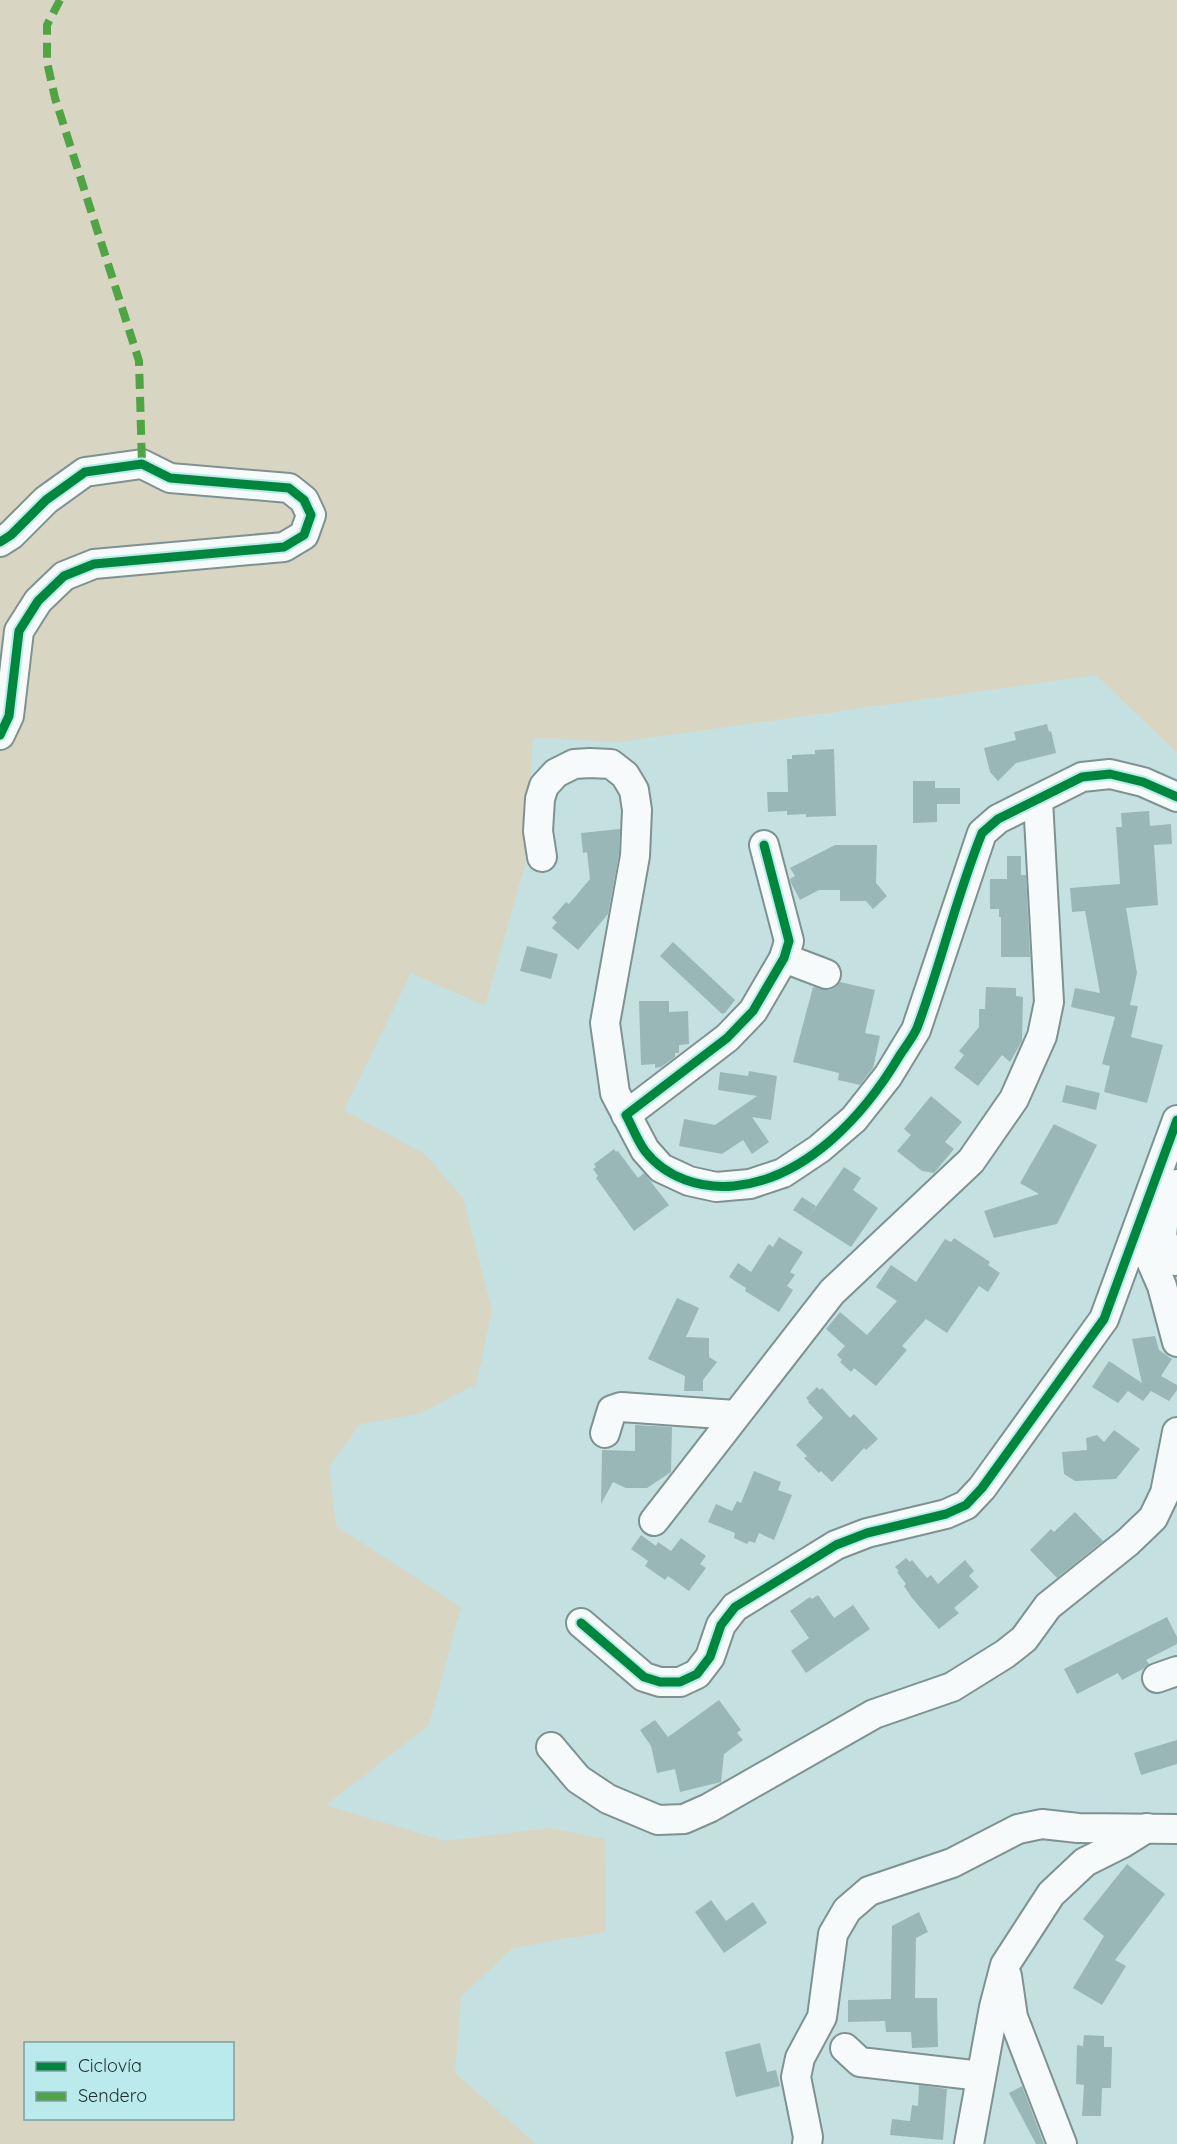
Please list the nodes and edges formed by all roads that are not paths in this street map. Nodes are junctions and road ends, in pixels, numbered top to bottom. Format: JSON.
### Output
{"nodes":[{"id":1,"x":0,"y":542,"type":"edge"},
{"id":2,"x":0,"y":735,"type":"edge"},
{"id":3,"x":1177,"y":797,"type":"edge"},
{"id":4,"x":1038,"y":800,"type":"junction"},
{"id":5,"x":764,"y":845,"type":"dead end"},
{"id":6,"x":542,"y":857,"type":"dead end"},
{"id":7,"x":784,"y":958,"type":"junction"},
{"id":8,"x":826,"y":974,"type":"dead end"},
{"id":9,"x":626,"y":1115,"type":"junction"},
{"id":10,"x":1177,"y":1120,"type":"edge"},
{"id":11,"x":1177,"y":1184,"type":"edge"},
{"id":12,"x":1138,"y":1231,"type":"junction"},
{"id":13,"x":1168,"y":1274,"type":"junction"},
{"id":14,"x":1177,"y":1310,"type":"edge"},
{"id":15,"x":1177,"y":1342,"type":"edge"},
{"id":16,"x":735,"y":1415,"type":"junction"},
{"id":17,"x":1177,"y":1432,"type":"edge"},
{"id":18,"x":605,"y":1433,"type":"dead end"},
{"id":19,"x":654,"y":1521,"type":"dead end"},
{"id":20,"x":581,"y":1623,"type":"dead end"},
{"id":21,"x":551,"y":1747,"type":"dead end"},
{"id":22,"x":1147,"y":1827,"type":"junction"},
{"id":23,"x":1177,"y":1829,"type":"edge"},
{"id":24,"x":1005,"y":1965,"type":"junction"},
{"id":25,"x":845,"y":2048,"type":"dead end"},
{"id":26,"x":981,"y":2076,"type":"junction"},
{"id":27,"x":807,"y":2144,"type":"edge"},
{"id":28,"x":969,"y":2144,"type":"edge"},
{"id":29,"x":1062,"y":2144,"type":"edge"}],
"edges":[{"from":1,"to":2,"type":"street"},
{"from":3,"to":4,"type":"street"},
{"from":4,"to":9,"type":"street"},
{"from":4,"to":16,"type":"street"},
{"from":5,"to":7,"type":"street"},
{"from":6,"to":9,"type":"street"},
{"from":7,"to":8,"type":"street"},
{"from":7,"to":9,"type":"street"},
{"from":10,"to":12,"type":"street"},
{"from":11,"to":13,"type":"street"},
{"from":12,"to":13,"type":"street"},
{"from":12,"to":20,"type":"street"},
{"from":13,"to":14,"type":"street"},
{"from":13,"to":15,"type":"street"},
{"from":16,"to":18,"type":"street"},
{"from":16,"to":19,"type":"street"},
{"from":17,"to":21,"type":"street"},
{"from":22,"to":23,"type":"street"},
{"from":22,"to":24,"type":"street"},
{"from":22,"to":27,"type":"street"},
{"from":24,"to":26,"type":"street"},
{"from":24,"to":29,"type":"street"},
{"from":25,"to":26,"type":"street"},
{"from":26,"to":28,"type":"street"}]}
